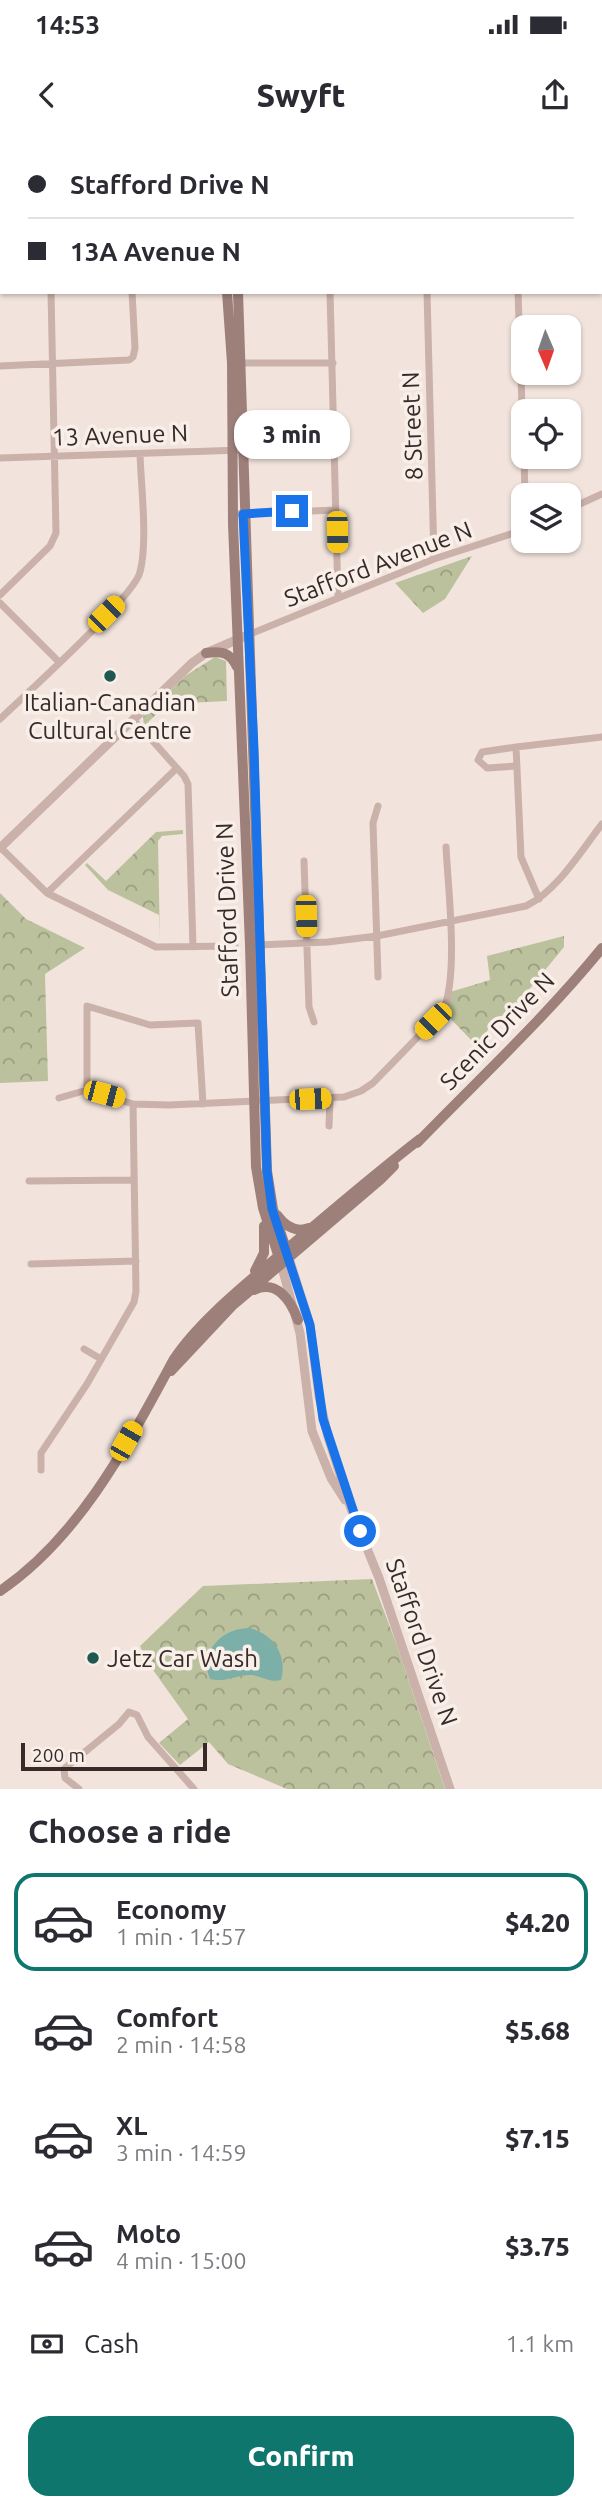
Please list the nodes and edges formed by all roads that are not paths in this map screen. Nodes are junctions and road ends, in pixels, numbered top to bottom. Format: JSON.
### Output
{"nodes":[{"id":1,"x":51,"y":294,"type":"edge"},
{"id":2,"x":132,"y":294,"type":"edge"},
{"id":3,"x":228,"y":294,"type":"edge"},
{"id":4,"x":238,"y":294,"type":"edge"},
{"id":5,"x":330,"y":294,"type":"edge"},
{"id":6,"x":427,"y":294,"type":"edge"},
{"id":7,"x":518,"y":294,"type":"edge"},
{"id":8,"x":235,"y":363,"type":"junction"},
{"id":9,"x":333,"y":363,"type":"junction"},
{"id":10,"x":54,"y":364,"type":"junction"},
{"id":11,"x":0,"y":366,"type":"edge"},
{"id":12,"x":522,"y":399,"type":"edge"},
{"id":13,"x":237,"y":450,"type":"junction"},
{"id":14,"x":139,"y":454,"type":"junction"},
{"id":15,"x":54,"y":457,"type":"junction"},
{"id":16,"x":0,"y":458,"type":"edge"},
{"id":17,"x":602,"y":494,"type":"edge"},
{"id":18,"x":581,"y":504,"type":"edge"},
{"id":19,"x":336,"y":510,"type":"junction"},
{"id":20,"x":238,"y":514,"type":"junction"},
{"id":21,"x":511,"y":534,"type":"edge"},
{"id":22,"x":434,"y":559,"type":"junction"},
{"id":23,"x":0,"y":595,"type":"edge"},
{"id":24,"x":338,"y":598,"type":"junction"},
{"id":25,"x":0,"y":603,"type":"edge"},
{"id":26,"x":243,"y":637,"type":"junction"},
{"id":27,"x":206,"y":653,"type":"junction"},
{"id":28,"x":59,"y":662,"type":"junction"},
{"id":29,"x":239,"y":672,"type":"junction"},
{"id":30,"x":0,"y":719,"type":"edge"},
{"id":31,"x":133,"y":719,"type":"junction"},
{"id":32,"x":602,"y":737,"type":"edge"},
{"id":33,"x":516,"y":747,"type":"junction"},
{"id":34,"x":517,"y":766,"type":"junction"},
{"id":35,"x":177,"y":768,"type":"junction"},
{"id":36,"x":379,"y":806,"type":"dead end"},
{"id":37,"x":602,"y":824,"type":"edge"},
{"id":38,"x":446,"y":847,"type":"dead end"},
{"id":39,"x":0,"y":848,"type":"edge"},
{"id":40,"x":304,"y":861,"type":"dead end"},
{"id":41,"x":47,"y":893,"type":"junction"},
{"id":42,"x":539,"y":899,"type":"junction"},
{"id":43,"x":449,"y":921,"type":"junction"},
{"id":44,"x":377,"y":936,"type":"junction"},
{"id":45,"x":307,"y":943,"type":"junction"},
{"id":46,"x":255,"y":945,"type":"junction"},
{"id":47,"x":235,"y":946,"type":"dead end"},
{"id":48,"x":193,"y":947,"type":"junction"},
{"id":49,"x":602,"y":948,"type":"edge"},
{"id":50,"x":378,"y":977,"type":"dead end"},
{"id":51,"x":314,"y":1022,"type":"dead end"},
{"id":52,"x":87,"y":1090,"type":"junction"},
{"id":53,"x":59,"y":1098,"type":"dead end"},
{"id":54,"x":330,"y":1099,"type":"junction"},
{"id":55,"x":260,"y":1101,"type":"junction"},
{"id":56,"x":133,"y":1104,"type":"junction"},
{"id":57,"x":203,"y":1104,"type":"junction"},
{"id":58,"x":329,"y":1126,"type":"dead end"},
{"id":59,"x":420,"y":1139,"type":"junction"},
{"id":60,"x":133,"y":1180,"type":"junction"},
{"id":61,"x":29,"y":1181,"type":"dead end"},
{"id":62,"x":268,"y":1208,"type":"junction"},
{"id":63,"x":318,"y":1222,"type":"junction"},
{"id":64,"x":284,"y":1257,"type":"junction"},
{"id":65,"x":135,"y":1261,"type":"junction"},
{"id":66,"x":31,"y":1264,"type":"dead end"},
{"id":67,"x":246,"y":1288,"type":"junction"},
{"id":68,"x":298,"y":1320,"type":"junction"},
{"id":69,"x":84,"y":1349,"type":"dead end"},
{"id":70,"x":102,"y":1359,"type":"junction"},
{"id":71,"x":41,"y":1470,"type":"dead end"},
{"id":72,"x":351,"y":1509,"type":"junction"},
{"id":73,"x":32,"y":1564,"type":"junction"},
{"id":74,"x":0,"y":1583,"type":"edge"},
{"id":75,"x":0,"y":1591,"type":"edge"},
{"id":76,"x":79,"y":1789,"type":"edge"},
{"id":77,"x":194,"y":1789,"type":"edge"},
{"id":78,"x":450,"y":1789,"type":"edge"}],
"edges":[{"from":1,"to":10,"type":"street"},
{"from":2,"to":10,"type":"street"},
{"from":3,"to":8,"type":"main road","name":"Stafford Drive N"},
{"from":4,"to":8,"type":"main road","name":"Stafford Drive N"},
{"from":5,"to":9,"type":"street"},
{"from":6,"to":22,"type":"street","name":"8 Street N"},
{"from":7,"to":12,"type":"street"},
{"from":8,"to":9,"type":"street"},
{"from":8,"to":13,"type":"main road","name":"Stafford Drive N"},
{"from":9,"to":19,"type":"street"},
{"from":10,"to":11,"type":"street"},
{"from":10,"to":15,"type":"street"},
{"from":13,"to":14,"type":"street","name":"13 Avenue N"},
{"from":13,"to":20,"type":"main road","name":"Stafford Drive N"},
{"from":14,"to":15,"type":"street","name":"13 Avenue N"},
{"from":14,"to":28,"type":"street"},
{"from":15,"to":16,"type":"street","name":"13 Avenue N"},
{"from":15,"to":23,"type":"street"},
{"from":17,"to":18,"type":"street"},
{"from":19,"to":20,"type":"street"},
{"from":19,"to":24,"type":"street"},
{"from":20,"to":26,"type":"main road","name":"Stafford Drive N"},
{"from":21,"to":22,"type":"street","name":"Stafford Avenue N"},
{"from":22,"to":24,"type":"street","name":"Stafford Avenue N"},
{"from":24,"to":26,"type":"street","name":"Stafford Avenue N"},
{"from":25,"to":28,"type":"street"},
{"from":26,"to":27,"type":"street"},
{"from":26,"to":29,"type":"main road","name":"Stafford Drive N"},
{"from":26,"to":46,"type":"main road","name":"Stafford Drive N"},
{"from":27,"to":29,"type":"main road"},
{"from":27,"to":31,"type":"street"},
{"from":28,"to":30,"type":"street"},
{"from":29,"to":46,"type":"main road","name":"Stafford Drive N"},
{"from":31,"to":35,"type":"street"},
{"from":31,"to":39,"type":"street"},
{"from":32,"to":33,"type":"street"},
{"from":33,"to":34,"type":"street"},
{"from":33,"to":34,"type":"street"},
{"from":34,"to":42,"type":"street"},
{"from":35,"to":41,"type":"street"},
{"from":35,"to":48,"type":"street"},
{"from":36,"to":44,"type":"street"},
{"from":37,"to":42,"type":"street"},
{"from":38,"to":43,"type":"street"},
{"from":39,"to":41,"type":"street"},
{"from":40,"to":45,"type":"street"},
{"from":41,"to":48,"type":"street"},
{"from":42,"to":43,"type":"street"},
{"from":43,"to":44,"type":"street"},
{"from":43,"to":54,"type":"street"},
{"from":44,"to":45,"type":"street"},
{"from":44,"to":50,"type":"street"},
{"from":45,"to":46,"type":"street"},
{"from":45,"to":51,"type":"street"},
{"from":46,"to":55,"type":"main road","name":"Stafford Drive N"},
{"from":47,"to":48,"type":"street"},
{"from":49,"to":59,"type":"main road","name":"Scenic Drive N"},
{"from":52,"to":53,"type":"street"},
{"from":52,"to":56,"type":"street"},
{"from":52,"to":57,"type":"street"},
{"from":54,"to":55,"type":"street"},
{"from":54,"to":58,"type":"street"},
{"from":55,"to":57,"type":"street"},
{"from":55,"to":62,"type":"main road","name":"Stafford Drive N"},
{"from":56,"to":57,"type":"street"},
{"from":56,"to":60,"type":"street"},
{"from":59,"to":63,"type":"main road","name":"Scenic Drive N"},
{"from":59,"to":64,"type":"main road","name":"Scenic Drive N"},
{"from":60,"to":61,"type":"street"},
{"from":60,"to":65,"type":"street"},
{"from":62,"to":63,"type":"main road"},
{"from":62,"to":64,"type":"main road","name":"Stafford Drive N"},
{"from":62,"to":67,"type":"main road"},
{"from":63,"to":64,"type":"main road","name":"Scenic Drive N"},
{"from":64,"to":67,"type":"main road","name":"Scenic Drive N"},
{"from":64,"to":68,"type":"street","name":"Stafford Drive N"},
{"from":64,"to":72,"type":"street","name":"Stafford Drive N"},
{"from":65,"to":66,"type":"street"},
{"from":65,"to":70,"type":"street"},
{"from":67,"to":68,"type":"main road"},
{"from":67,"to":73,"type":"main road","name":"Scenic Drive N"},
{"from":68,"to":72,"type":"street","name":"Stafford Drive N"},
{"from":69,"to":70,"type":"street"},
{"from":70,"to":71,"type":"street"},
{"from":72,"to":78,"type":"street","name":"Stafford Drive N"},
{"from":73,"to":74,"type":"main road","name":"Scenic Drive N"},
{"from":73,"to":75,"type":"main road","name":"Scenic Drive N"},
{"from":76,"to":77,"type":"street"}]}
